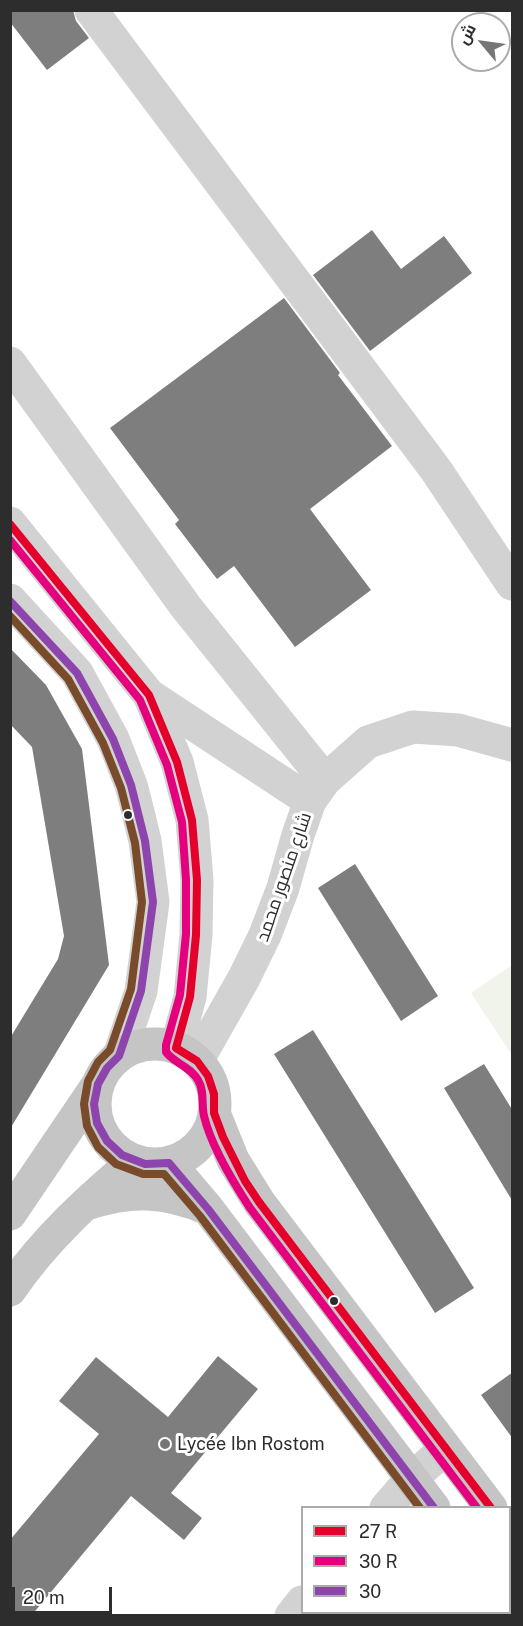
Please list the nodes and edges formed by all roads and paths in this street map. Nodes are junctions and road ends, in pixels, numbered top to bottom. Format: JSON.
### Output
{"nodes":[{"id":1,"x":91,"y":10,"type":"edge"},
{"id":2,"x":10,"y":363,"type":"edge"},
{"id":3,"x":10,"y":523,"type":"edge"},
{"id":4,"x":513,"y":584,"type":"edge"},
{"id":5,"x":10,"y":600,"type":"edge"},
{"id":6,"x":149,"y":695,"type":"junction"},
{"id":7,"x":513,"y":745,"type":"edge"},
{"id":8,"x":318,"y":791,"type":"junction"},
{"id":9,"x":186,"y":1054,"type":"junction"},
{"id":10,"x":119,"y":1056,"type":"junction"},
{"id":11,"x":98,"y":1084,"type":"junction"},
{"id":12,"x":214,"y":1113,"type":"junction"},
{"id":13,"x":134,"y":1161,"type":"junction"},
{"id":14,"x":169,"y":1163,"type":"junction"},
{"id":15,"x":82,"y":1206,"type":"junction"},
{"id":16,"x":208,"y":1209,"type":"junction"},
{"id":17,"x":10,"y":1214,"type":"edge"},
{"id":18,"x":10,"y":1290,"type":"edge"},
{"id":19,"x":445,"y":1449,"type":"junction"},
{"id":20,"x":411,"y":1479,"type":"junction"},
{"id":21,"x":388,"y":1506,"type":"edge"},
{"id":22,"x":432,"y":1506,"type":"edge"},
{"id":23,"x":489,"y":1506,"type":"edge"},
{"id":24,"x":301,"y":1604,"type":"edge"},
{"id":25,"x":291,"y":1616,"type":"edge"}],
"edges":[{"from":1,"to":4,"type":"street"},
{"from":2,"to":8,"type":"street"},
{"from":3,"to":6,"type":"street"},
{"from":5,"to":10,"type":"street"},
{"from":6,"to":8,"type":"street"},
{"from":6,"to":9,"type":"street"},
{"from":7,"to":8,"type":"street","name":"شارع منصور محمد"},
{"from":8,"to":9,"type":"street","name":"شارع منصور محمد"},
{"from":9,"to":10,"type":"main road"},
{"from":9,"to":12,"type":"main road"},
{"from":10,"to":11,"type":"main road"},
{"from":11,"to":13,"type":"main road"},
{"from":11,"to":17,"type":"main road"},
{"from":12,"to":14,"type":"main road"},
{"from":12,"to":19,"type":"main road"},
{"from":13,"to":14,"type":"main road"},
{"from":13,"to":15,"type":"main road"},
{"from":14,"to":16,"type":"main road"},
{"from":15,"to":16,"type":"main road"},
{"from":15,"to":18,"type":"main road"},
{"from":16,"to":20,"type":"main road"},
{"from":19,"to":20,"type":"street"},
{"from":19,"to":23,"type":"main road"},
{"from":20,"to":21,"type":"street"},
{"from":20,"to":22,"type":"main road"},
{"from":24,"to":25,"type":"street"}]}
